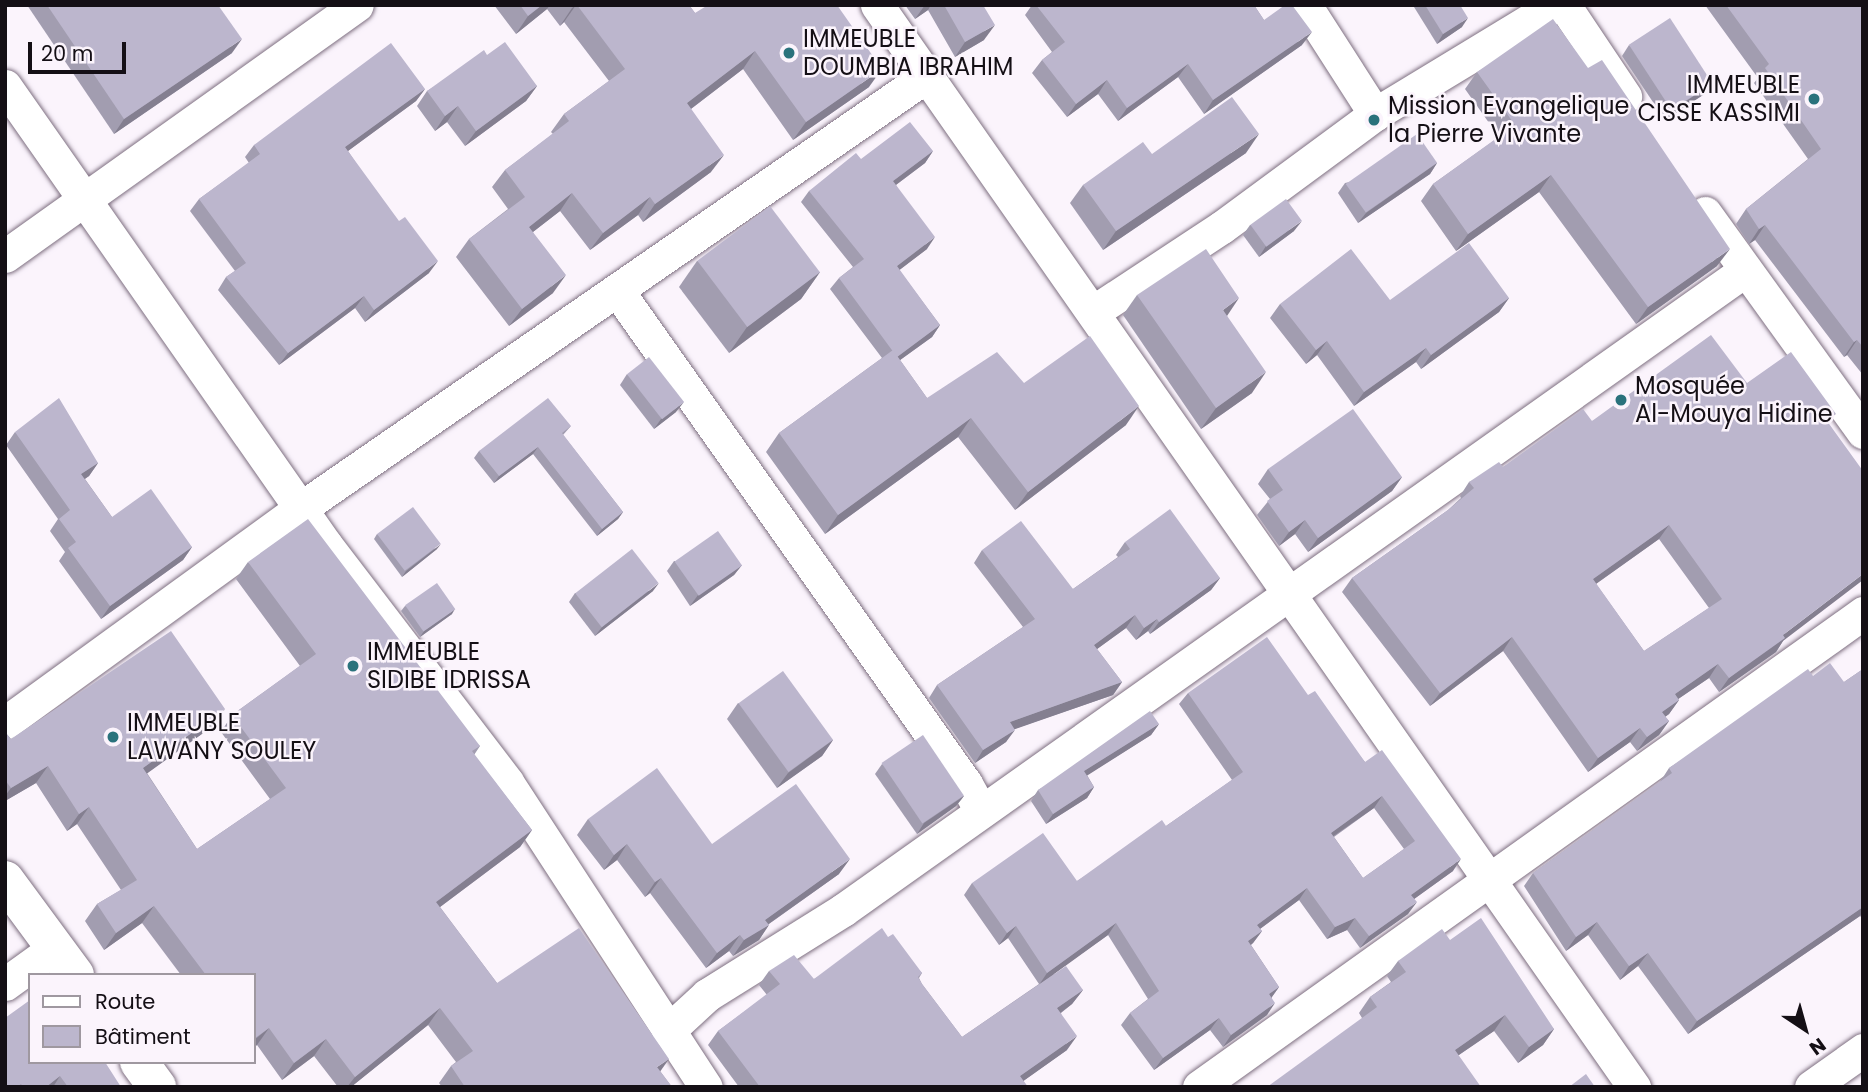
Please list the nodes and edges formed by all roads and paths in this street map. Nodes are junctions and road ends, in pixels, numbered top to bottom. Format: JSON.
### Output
{"nodes":[{"id":1,"x":357,"y":5,"type":"edge"},
{"id":2,"x":877,"y":5,"type":"edge"},
{"id":3,"x":1305,"y":5,"type":"edge"},
{"id":4,"x":1555,"y":5,"type":"edge"},
{"id":5,"x":1564,"y":5,"type":"edge"},
{"id":6,"x":928,"y":75,"type":"junction"},
{"id":7,"x":5,"y":86,"type":"edge"},
{"id":8,"x":1375,"y":114,"type":"junction"},
{"id":9,"x":1642,"y":121,"type":"edge"},
{"id":10,"x":1689,"y":190,"type":"edge"},
{"id":11,"x":86,"y":200,"type":"junction"},
{"id":12,"x":5,"y":256,"type":"edge"},
{"id":13,"x":1744,"y":271,"type":"junction"},
{"id":14,"x":617,"y":290,"type":"junction"},
{"id":15,"x":1093,"y":312,"type":"junction"},
{"id":16,"x":1863,"y":432,"type":"edge"},
{"id":17,"x":301,"y":508,"type":"junction"},
{"id":18,"x":1290,"y":593,"type":"junction"},
{"id":19,"x":1863,"y":613,"type":"edge"},
{"id":20,"x":5,"y":723,"type":"edge"},
{"id":21,"x":981,"y":811,"type":"junction"},
{"id":22,"x":5,"y":880,"type":"edge"},
{"id":23,"x":1488,"y":882,"type":"junction"},
{"id":24,"x":65,"y":961,"type":"edge"},
{"id":25,"x":34,"y":973,"type":"edge"},
{"id":26,"x":28,"y":975,"type":"edge"},
{"id":27,"x":5,"y":984,"type":"edge"},
{"id":28,"x":668,"y":1031,"type":"junction"},
{"id":29,"x":1863,"y":1051,"type":"edge"},
{"id":30,"x":140,"y":1064,"type":"edge"},
{"id":31,"x":157,"y":1087,"type":"edge"},
{"id":32,"x":706,"y":1087,"type":"edge"},
{"id":33,"x":1199,"y":1087,"type":"edge"},
{"id":34,"x":1634,"y":1087,"type":"edge"},
{"id":35,"x":1811,"y":1087,"type":"edge"}],
"edges":[{"from":1,"to":11,"type":"street"},
{"from":2,"to":6,"type":"street"},
{"from":3,"to":8,"type":"street"},
{"from":4,"to":8,"type":"street"},
{"from":5,"to":9,"type":"street"},
{"from":6,"to":14,"type":"street"},
{"from":6,"to":15,"type":"street"},
{"from":7,"to":11,"type":"street"},
{"from":8,"to":15,"type":"street"},
{"from":10,"to":13,"type":"street"},
{"from":11,"to":12,"type":"street"},
{"from":11,"to":17,"type":"street"},
{"from":13,"to":16,"type":"street"},
{"from":13,"to":18,"type":"street"},
{"from":14,"to":17,"type":"street"},
{"from":14,"to":21,"type":"street"},
{"from":15,"to":18,"type":"street"},
{"from":17,"to":20,"type":"street"},
{"from":17,"to":28,"type":"street"},
{"from":18,"to":21,"type":"street"},
{"from":18,"to":23,"type":"street"},
{"from":19,"to":23,"type":"street"},
{"from":21,"to":28,"type":"street"},
{"from":22,"to":24,"type":"street"},
{"from":23,"to":33,"type":"street"},
{"from":23,"to":34,"type":"street"},
{"from":24,"to":25,"type":"street"},
{"from":26,"to":27,"type":"street"},
{"from":28,"to":32,"type":"street"},
{"from":29,"to":35,"type":"street"},
{"from":30,"to":31,"type":"street"}]}
